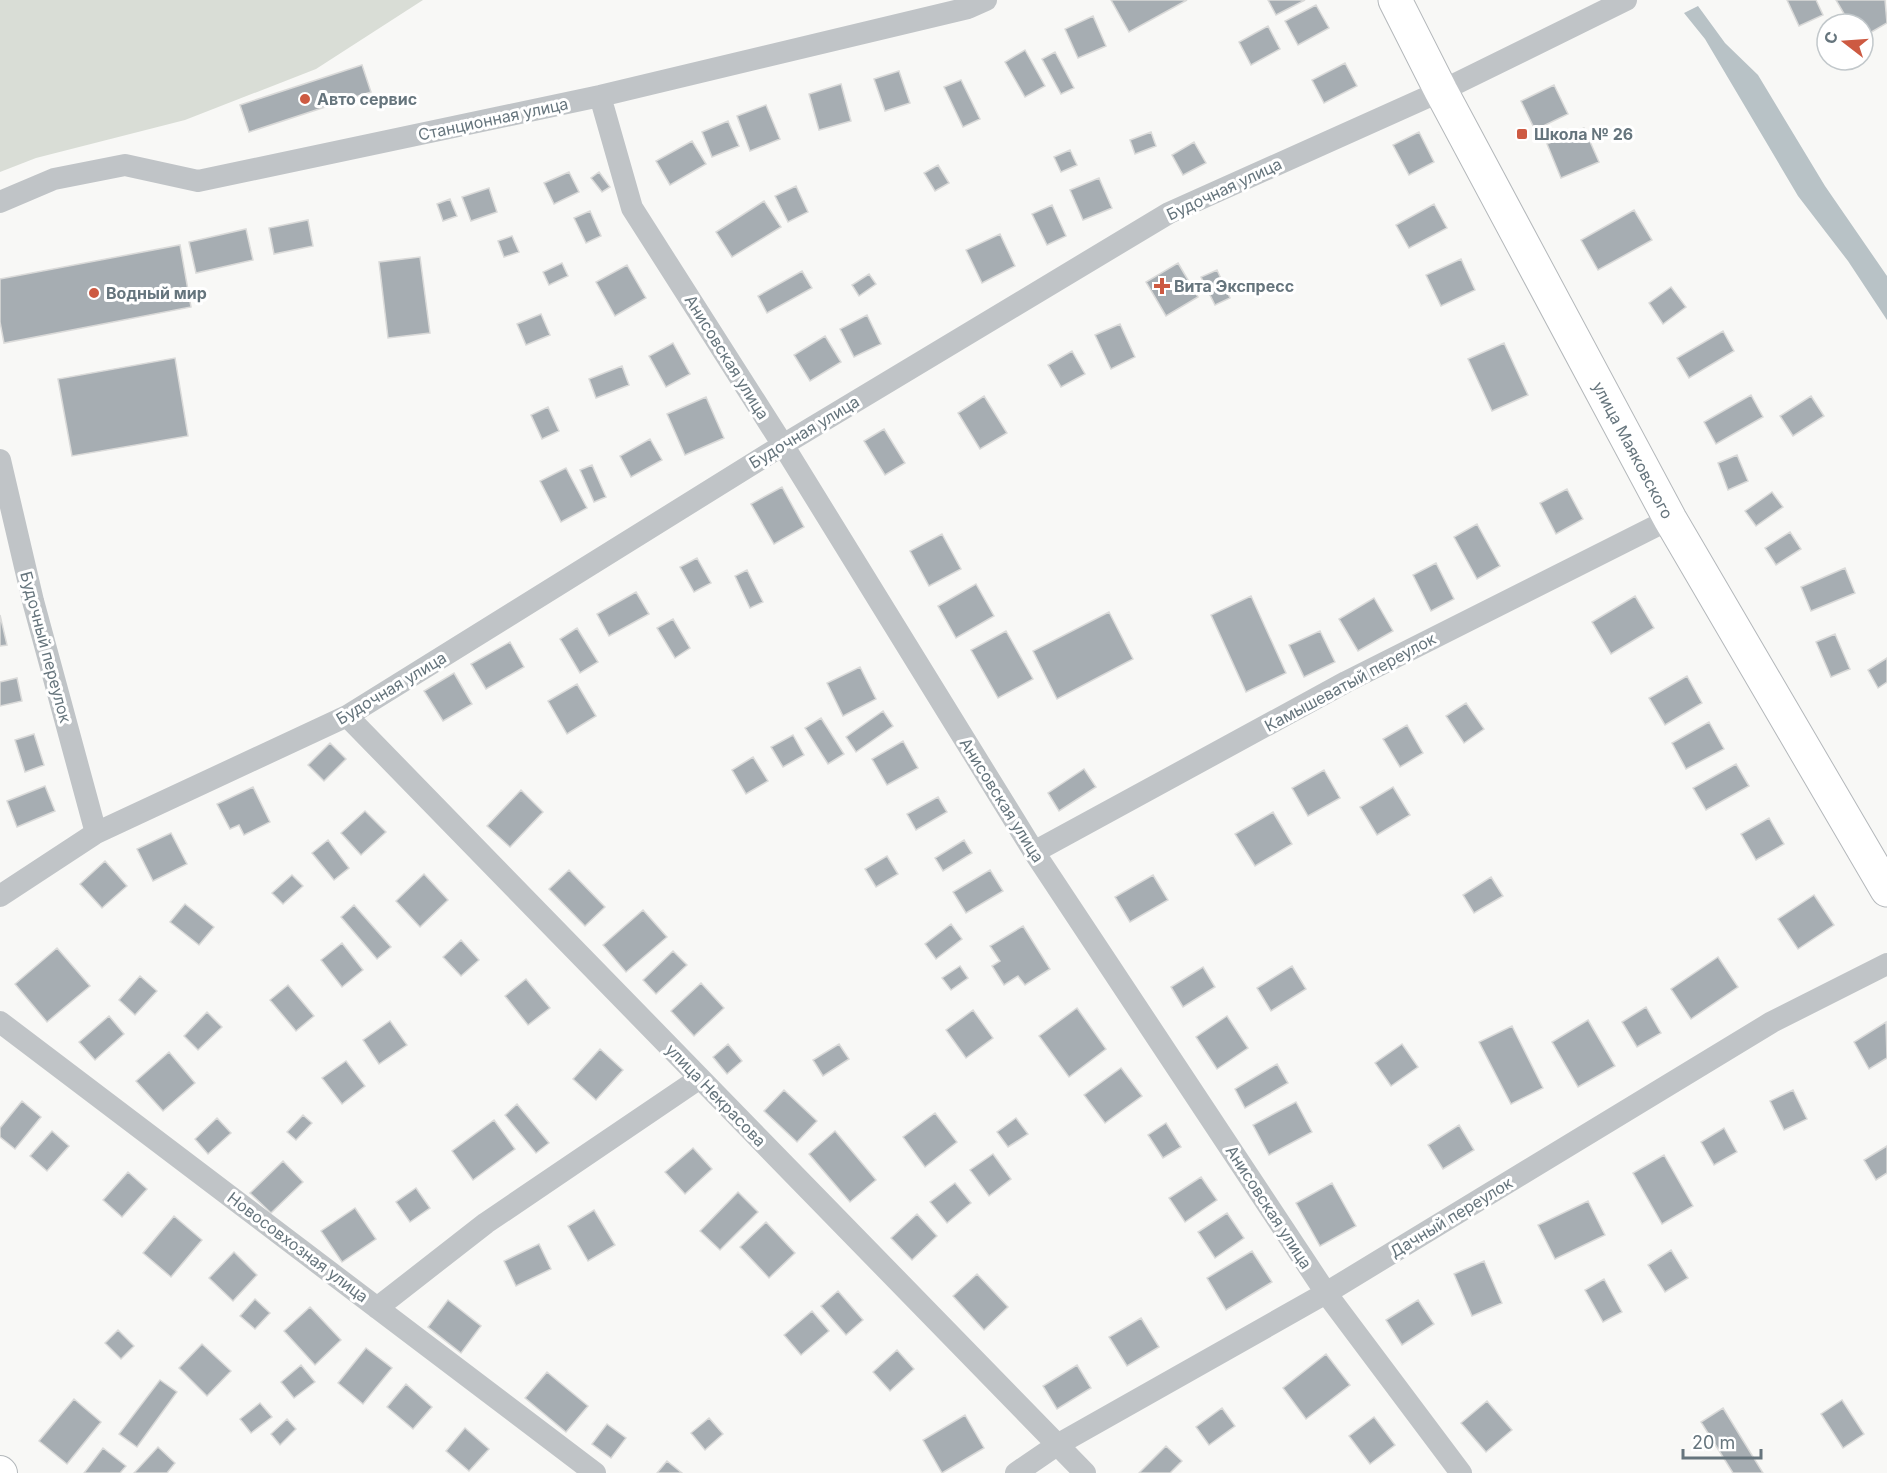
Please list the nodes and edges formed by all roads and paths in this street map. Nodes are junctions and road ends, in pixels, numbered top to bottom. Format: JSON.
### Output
{"nodes":[{"id":1,"x":986,"y":0,"type":"edge"},
{"id":2,"x":1395,"y":0,"type":"edge"},
{"id":3,"x":1626,"y":0,"type":"edge"},
{"id":4,"x":1441,"y":91,"type":"junction"},
{"id":5,"x":600,"y":96,"type":"junction"},
{"id":6,"x":0,"y":202,"type":"edge"},
{"id":7,"x":783,"y":445,"type":"junction"},
{"id":8,"x":0,"y":460,"type":"edge"},
{"id":9,"x":1670,"y":519,"type":"junction"},
{"id":10,"x":347,"y":716,"type":"junction"},
{"id":11,"x":96,"y":833,"type":"junction"},
{"id":12,"x":1034,"y":852,"type":"junction"},
{"id":13,"x":1887,"y":890,"type":"edge"},
{"id":14,"x":0,"y":896,"type":"edge"},
{"id":15,"x":1887,"y":964,"type":"edge"},
{"id":16,"x":0,"y":1022,"type":"edge"},
{"id":17,"x":700,"y":1078,"type":"junction"},
{"id":18,"x":1326,"y":1293,"type":"junction"},
{"id":19,"x":377,"y":1308,"type":"junction"},
{"id":20,"x":1057,"y":1445,"type":"junction"},
{"id":21,"x":595,"y":1473,"type":"edge"},
{"id":22,"x":1016,"y":1473,"type":"edge"},
{"id":23,"x":1085,"y":1473,"type":"edge"},
{"id":24,"x":1461,"y":1473,"type":"edge"}],
"edges":[{"from":1,"to":5,"type":"street","name":"Станционная улица"},
{"from":2,"to":4,"type":"main road","name":"улица Маяковского"},
{"from":3,"to":4,"type":"street","name":"Будочная улица"},
{"from":4,"to":7,"type":"street","name":"Будочная улица"},
{"from":4,"to":9,"type":"main road","name":"улица Маяковского"},
{"from":5,"to":6,"type":"street","name":"Станционная улица"},
{"from":5,"to":7,"type":"street","name":"Анисовская улица"},
{"from":7,"to":10,"type":"street","name":"Будочная улица"},
{"from":7,"to":12,"type":"street","name":"Анисовская улица"},
{"from":8,"to":11,"type":"street","name":"Будочный переулок"},
{"from":9,"to":12,"type":"street","name":"Камышеватый переулок"},
{"from":9,"to":13,"type":"main road","name":"улица Маяковского"},
{"from":10,"to":11,"type":"street","name":"Будочная улица"},
{"from":10,"to":17,"type":"street","name":"улица Некрасова"},
{"from":11,"to":14,"type":"street","name":"Будочная улица"},
{"from":12,"to":18,"type":"street","name":"Анисовская улица"},
{"from":15,"to":18,"type":"street","name":"Дачный переулок"},
{"from":16,"to":19,"type":"street","name":"Новосовхозная улица"},
{"from":17,"to":19,"type":"street"},
{"from":17,"to":20,"type":"street","name":"улица Некрасова"},
{"from":18,"to":20,"type":"street","name":"Дачный переулок"},
{"from":18,"to":24,"type":"street","name":"Анисовская улица"},
{"from":19,"to":21,"type":"street","name":"Новосовхозная улица"},
{"from":20,"to":22,"type":"street","name":"Дачный переулок"},
{"from":20,"to":23,"type":"street","name":"улица Некрасова"}]}
